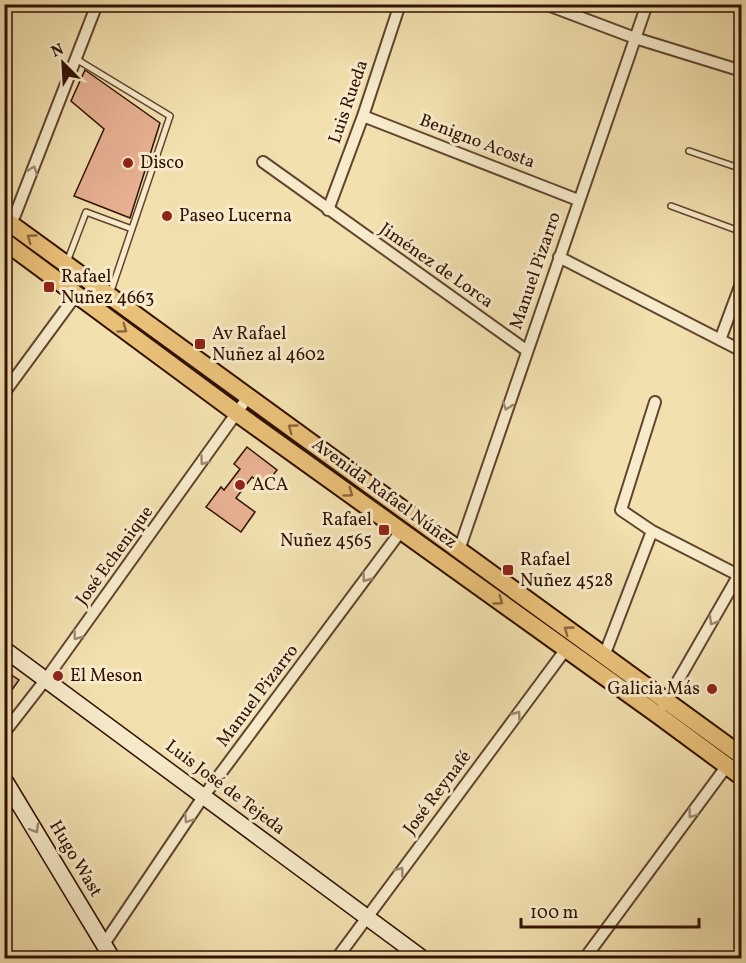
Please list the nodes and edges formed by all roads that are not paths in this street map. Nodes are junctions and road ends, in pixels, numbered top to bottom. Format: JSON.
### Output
{"nodes":[{"id":1,"x":97,"y":4,"type":"edge"},
{"id":2,"x":400,"y":4,"type":"edge"},
{"id":3,"x":545,"y":4,"type":"edge"},
{"id":4,"x":646,"y":4,"type":"edge"},
{"id":5,"x":635,"y":38,"type":"junction"},
{"id":6,"x":76,"y":59,"type":"junction"},
{"id":7,"x":741,"y":71,"type":"edge"},
{"id":8,"x":363,"y":116,"type":"junction"},
{"id":9,"x":689,"y":151,"type":"dead end"},
{"id":10,"x":263,"y":162,"type":"dead end"},
{"id":11,"x":741,"y":169,"type":"edge"},
{"id":12,"x":578,"y":200,"type":"junction"},
{"id":13,"x":671,"y":206,"type":"dead end"},
{"id":14,"x":328,"y":210,"type":"junction"},
{"id":15,"x":7,"y":225,"type":"edge"},
{"id":16,"x":132,"y":229,"type":"junction"},
{"id":17,"x":741,"y":232,"type":"edge"},
{"id":18,"x":4,"y":241,"type":"edge"},
{"id":19,"x":559,"y":257,"type":"junction"},
{"id":20,"x":66,"y":264,"type":"junction"},
{"id":21,"x":741,"y":282,"type":"edge"},
{"id":22,"x":76,"y":295,"type":"junction"},
{"id":23,"x":110,"y":296,"type":"junction"},
{"id":24,"x":720,"y":340,"type":"junction"},
{"id":25,"x":526,"y":350,"type":"junction"},
{"id":26,"x":741,"y":351,"type":"edge"},
{"id":27,"x":4,"y":393,"type":"edge"},
{"id":28,"x":248,"y":397,"type":"junction"},
{"id":29,"x":655,"y":402,"type":"dead end"},
{"id":30,"x":238,"y":414,"type":"junction"},
{"id":31,"x":401,"y":531,"type":"junction"},
{"id":32,"x":652,"y":531,"type":"junction"},
{"id":33,"x":459,"y":550,"type":"junction"},
{"id":34,"x":741,"y":574,"type":"edge"},
{"id":35,"x":4,"y":649,"type":"edge"},
{"id":36,"x":566,"y":649,"type":"junction"},
{"id":37,"x":604,"y":656,"type":"junction"},
{"id":38,"x":46,"y":680,"type":"junction"},
{"id":39,"x":662,"y":708,"type":"junction"},
{"id":40,"x":4,"y":733,"type":"edge"},
{"id":41,"x":741,"y":756,"type":"edge"},
{"id":42,"x":726,"y":767,"type":"junction"},
{"id":43,"x":741,"y":777,"type":"edge"},
{"id":44,"x":4,"y":779,"type":"edge"},
{"id":45,"x":203,"y":797,"type":"junction"},
{"id":46,"x":365,"y":918,"type":"junction"},
{"id":47,"x":104,"y":944,"type":"junction"},
{"id":48,"x":112,"y":958,"type":"edge"},
{"id":49,"x":337,"y":958,"type":"edge"},
{"id":50,"x":422,"y":958,"type":"edge"},
{"id":51,"x":585,"y":958,"type":"edge"}],
"edges":[{"from":1,"to":6,"type":"street"},
{"from":2,"to":8,"type":"street","name":"Luis Rueda"},
{"from":3,"to":5,"type":"street"},
{"from":4,"to":5,"type":"street","name":"Manuel Pizarro"},
{"from":5,"to":7,"type":"street"},
{"from":5,"to":12,"type":"street","name":"Manuel Pizarro"},
{"from":15,"to":6,"type":"street","one_way":true},
{"from":6,"to":16,"type":"lane"},
{"from":8,"to":12,"type":"street","name":"Benigno Acosta"},
{"from":8,"to":14,"type":"street","name":"Luis Rueda"},
{"from":9,"to":11,"type":"lane"},
{"from":10,"to":14,"type":"street","name":"Jiménez de Lorca"},
{"from":12,"to":19,"type":"street","name":"Manuel Pizarro"},
{"from":13,"to":17,"type":"lane"},
{"from":14,"to":25,"type":"street","name":"Jiménez de Lorca"},
{"from":20,"to":15,"type":"main road","name":"Avenida Rafael Núñez","one_way":true},
{"from":16,"to":20,"type":"lane"},
{"from":16,"to":23,"type":"lane"},
{"from":18,"to":22,"type":"main road","name":"Avenida Rafael Núñez"},
{"from":19,"to":24,"type":"street"},
{"from":19,"to":25,"type":"street","name":"Manuel Pizarro"},
{"from":20,"to":23,"type":"main road","name":"Avenida Rafael Núñez"},
{"from":21,"to":24,"type":"street"},
{"from":22,"to":27,"type":"street"},
{"from":22,"to":30,"type":"main road","name":"Avenida Rafael Núñez","one_way":true},
{"from":23,"to":28,"type":"main road","name":"Avenida Rafael Núñez"},
{"from":24,"to":26,"type":"street"},
{"from":25,"to":33,"type":"street","name":"Manuel Pizarro","one_way":true},
{"from":28,"to":30,"type":"street","name":"José Echenique"},
{"from":33,"to":28,"type":"main road","name":"Avenida Rafael Núñez","one_way":true},
{"from":29,"to":32,"type":"street"},
{"from":30,"to":31,"type":"main road","name":"Avenida Rafael Núñez","one_way":true},
{"from":30,"to":38,"type":"street","name":"José Echenique","one_way":true},
{"from":31,"to":36,"type":"main road","name":"Avenida Rafael Núñez","one_way":true},
{"from":31,"to":45,"type":"street","name":"Manuel Pizarro","one_way":true},
{"from":32,"to":34,"type":"street"},
{"from":32,"to":37,"type":"street"},
{"from":37,"to":33,"type":"main road","name":"Avenida Rafael Núñez","one_way":true},
{"from":34,"to":39,"type":"street","one_way":true},
{"from":35,"to":38,"type":"main road","name":"Luis José de Tejeda"},
{"from":36,"to":39,"type":"main road","name":"Avenida Rafael Núñez"},
{"from":46,"to":36,"type":"street","name":"José Reynafé","one_way":true},
{"from":37,"to":39,"type":"main road","name":"Avenida Rafael Núñez"},
{"from":38,"to":40,"type":"street","name":"José Echenique"},
{"from":38,"to":45,"type":"main road","name":"Luis José de Tejeda"},
{"from":39,"to":41,"type":"main road","name":"Avenida Rafael Núñez"},
{"from":39,"to":42,"type":"main road","name":"Avenida Rafael Núñez"},
{"from":42,"to":43,"type":"main road","name":"Avenida Rafael Núñez"},
{"from":42,"to":51,"type":"street","one_way":true},
{"from":44,"to":47,"type":"main road","name":"Hugo Wast","one_way":true},
{"from":45,"to":46,"type":"main road","name":"Luis José de Tejeda"},
{"from":45,"to":47,"type":"street","name":"Manuel Pizarro","one_way":true},
{"from":46,"to":49,"type":"street","name":"José Reynafé"},
{"from":46,"to":50,"type":"main road","name":"Luis José de Tejeda"},
{"from":47,"to":48,"type":"main road","name":"Hugo Wast"}]}
